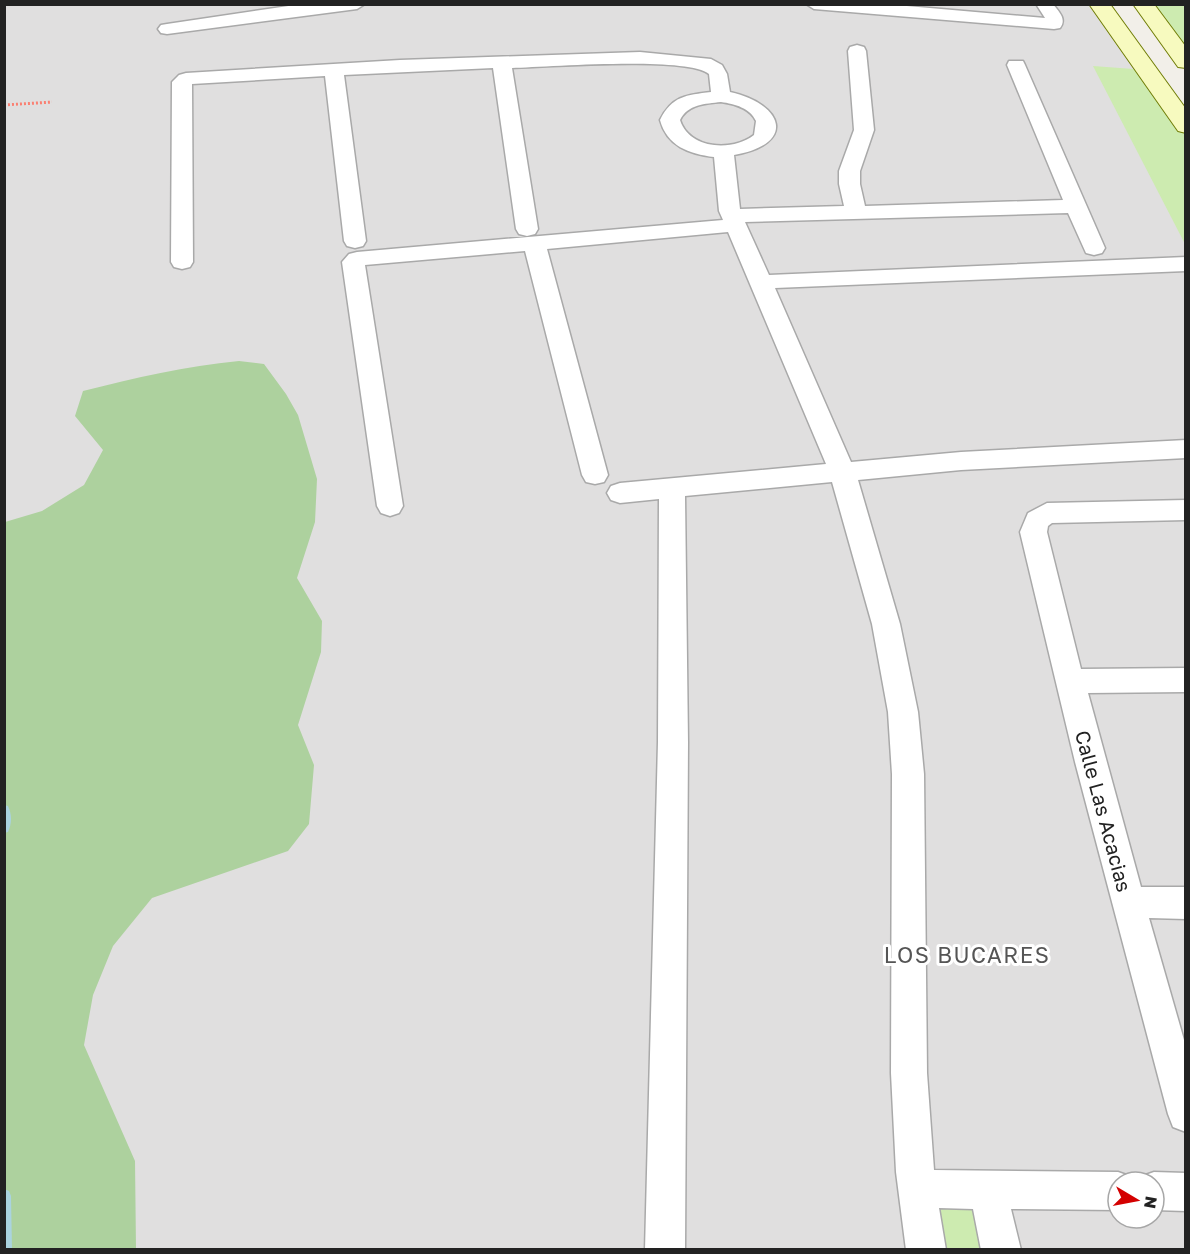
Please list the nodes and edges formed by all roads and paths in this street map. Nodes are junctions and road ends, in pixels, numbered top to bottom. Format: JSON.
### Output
{"nodes":[{"id":1,"x":357,"y":4,"type":"edge"},
{"id":2,"x":814,"y":4,"type":"edge"},
{"id":3,"x":1044,"y":4,"type":"edge"},
{"id":4,"x":1099,"y":4,"type":"edge"},
{"id":5,"x":1143,"y":4,"type":"edge"},
{"id":6,"x":892,"y":8,"type":"edge"},
{"id":7,"x":167,"y":29,"type":"dead end"},
{"id":8,"x":857,"y":51,"type":"dead end"},
{"id":9,"x":1185,"y":62,"type":"edge"},
{"id":10,"x":502,"y":63,"type":"junction"},
{"id":11,"x":1016,"y":65,"type":"dead end"},
{"id":12,"x":334,"y":71,"type":"junction"},
{"id":13,"x":721,"y":96,"type":"junction"},
{"id":14,"x":52,"y":102,"type":"dead end"},
{"id":15,"x":4,"y":105,"type":"edge"},
{"id":16,"x":1185,"y":126,"type":"edge"},
{"id":17,"x":724,"y":152,"type":"junction"},
{"id":18,"x":1076,"y":206,"type":"junction"},
{"id":19,"x":856,"y":212,"type":"junction"},
{"id":20,"x":734,"y":220,"type":"junction"},
{"id":21,"x":531,"y":237,"type":"junction"},
{"id":22,"x":355,"y":241,"type":"dead end"},
{"id":23,"x":1094,"y":248,"type":"dead end"},
{"id":24,"x":182,"y":262,"type":"dead end"},
{"id":25,"x":1185,"y":264,"type":"edge"},
{"id":26,"x":760,"y":282,"type":"junction"},
{"id":27,"x":1185,"y":449,"type":"edge"},
{"id":28,"x":842,"y":471,"type":"junction"},
{"id":29,"x":595,"y":475,"type":"dead end"},
{"id":30,"x":672,"y":489,"type":"junction"},
{"id":31,"x":620,"y":493,"type":"dead end"},
{"id":32,"x":390,"y":506,"type":"dead end"},
{"id":33,"x":1185,"y":510,"type":"edge"},
{"id":34,"x":1185,"y":680,"type":"edge"},
{"id":35,"x":1070,"y":681,"type":"junction"},
{"id":36,"x":1128,"y":902,"type":"junction"},
{"id":37,"x":1185,"y":903,"type":"edge"},
{"id":38,"x":1185,"y":1114,"type":"edge"},
{"id":39,"x":917,"y":1189,"type":"junction"},
{"id":40,"x":988,"y":1190,"type":"junction"},
{"id":41,"x":1106,"y":1191,"type":"edge"},
{"id":42,"x":1166,"y":1191,"type":"edge"},
{"id":43,"x":1185,"y":1192,"type":"edge"},
{"id":44,"x":665,"y":1250,"type":"edge"},
{"id":45,"x":926,"y":1250,"type":"edge"},
{"id":46,"x":1000,"y":1250,"type":"edge"}],
"edges":[{"from":1,"to":7,"type":"street"},
{"from":2,"to":6,"type":"street"},
{"from":3,"to":6,"type":"street"},
{"from":4,"to":16,"type":"main road"},
{"from":5,"to":9,"type":"main road"},
{"from":8,"to":19,"type":"street"},
{"from":10,"to":12,"type":"street"},
{"from":10,"to":13,"type":"street"},
{"from":10,"to":21,"type":"street"},
{"from":11,"to":18,"type":"street"},
{"from":12,"to":22,"type":"street"},
{"from":12,"to":24,"type":"street"},
{"from":13,"to":17,"type":"street"},
{"from":13,"to":17,"type":"street"},
{"from":14,"to":15,"type":"path"},
{"from":17,"to":20,"type":"street"},
{"from":18,"to":19,"type":"street"},
{"from":18,"to":23,"type":"street"},
{"from":19,"to":20,"type":"street"},
{"from":20,"to":21,"type":"street"},
{"from":20,"to":26,"type":"street"},
{"from":21,"to":29,"type":"street"},
{"from":21,"to":32,"type":"street"},
{"from":25,"to":26,"type":"street"},
{"from":26,"to":28,"type":"street"},
{"from":27,"to":28,"type":"street"},
{"from":28,"to":30,"type":"street"},
{"from":28,"to":39,"type":"street"},
{"from":30,"to":31,"type":"street"},
{"from":30,"to":44,"type":"street"},
{"from":33,"to":35,"type":"street","name":"Calle Las Acacias"},
{"from":34,"to":35,"type":"street"},
{"from":35,"to":36,"type":"street","name":"Calle Las Acacias"},
{"from":36,"to":37,"type":"street"},
{"from":36,"to":38,"type":"street","name":"Calle Las Acacias"},
{"from":39,"to":40,"type":"street"},
{"from":39,"to":45,"type":"street"},
{"from":40,"to":41,"type":"street"},
{"from":40,"to":46,"type":"street"},
{"from":42,"to":43,"type":"street"}]}
